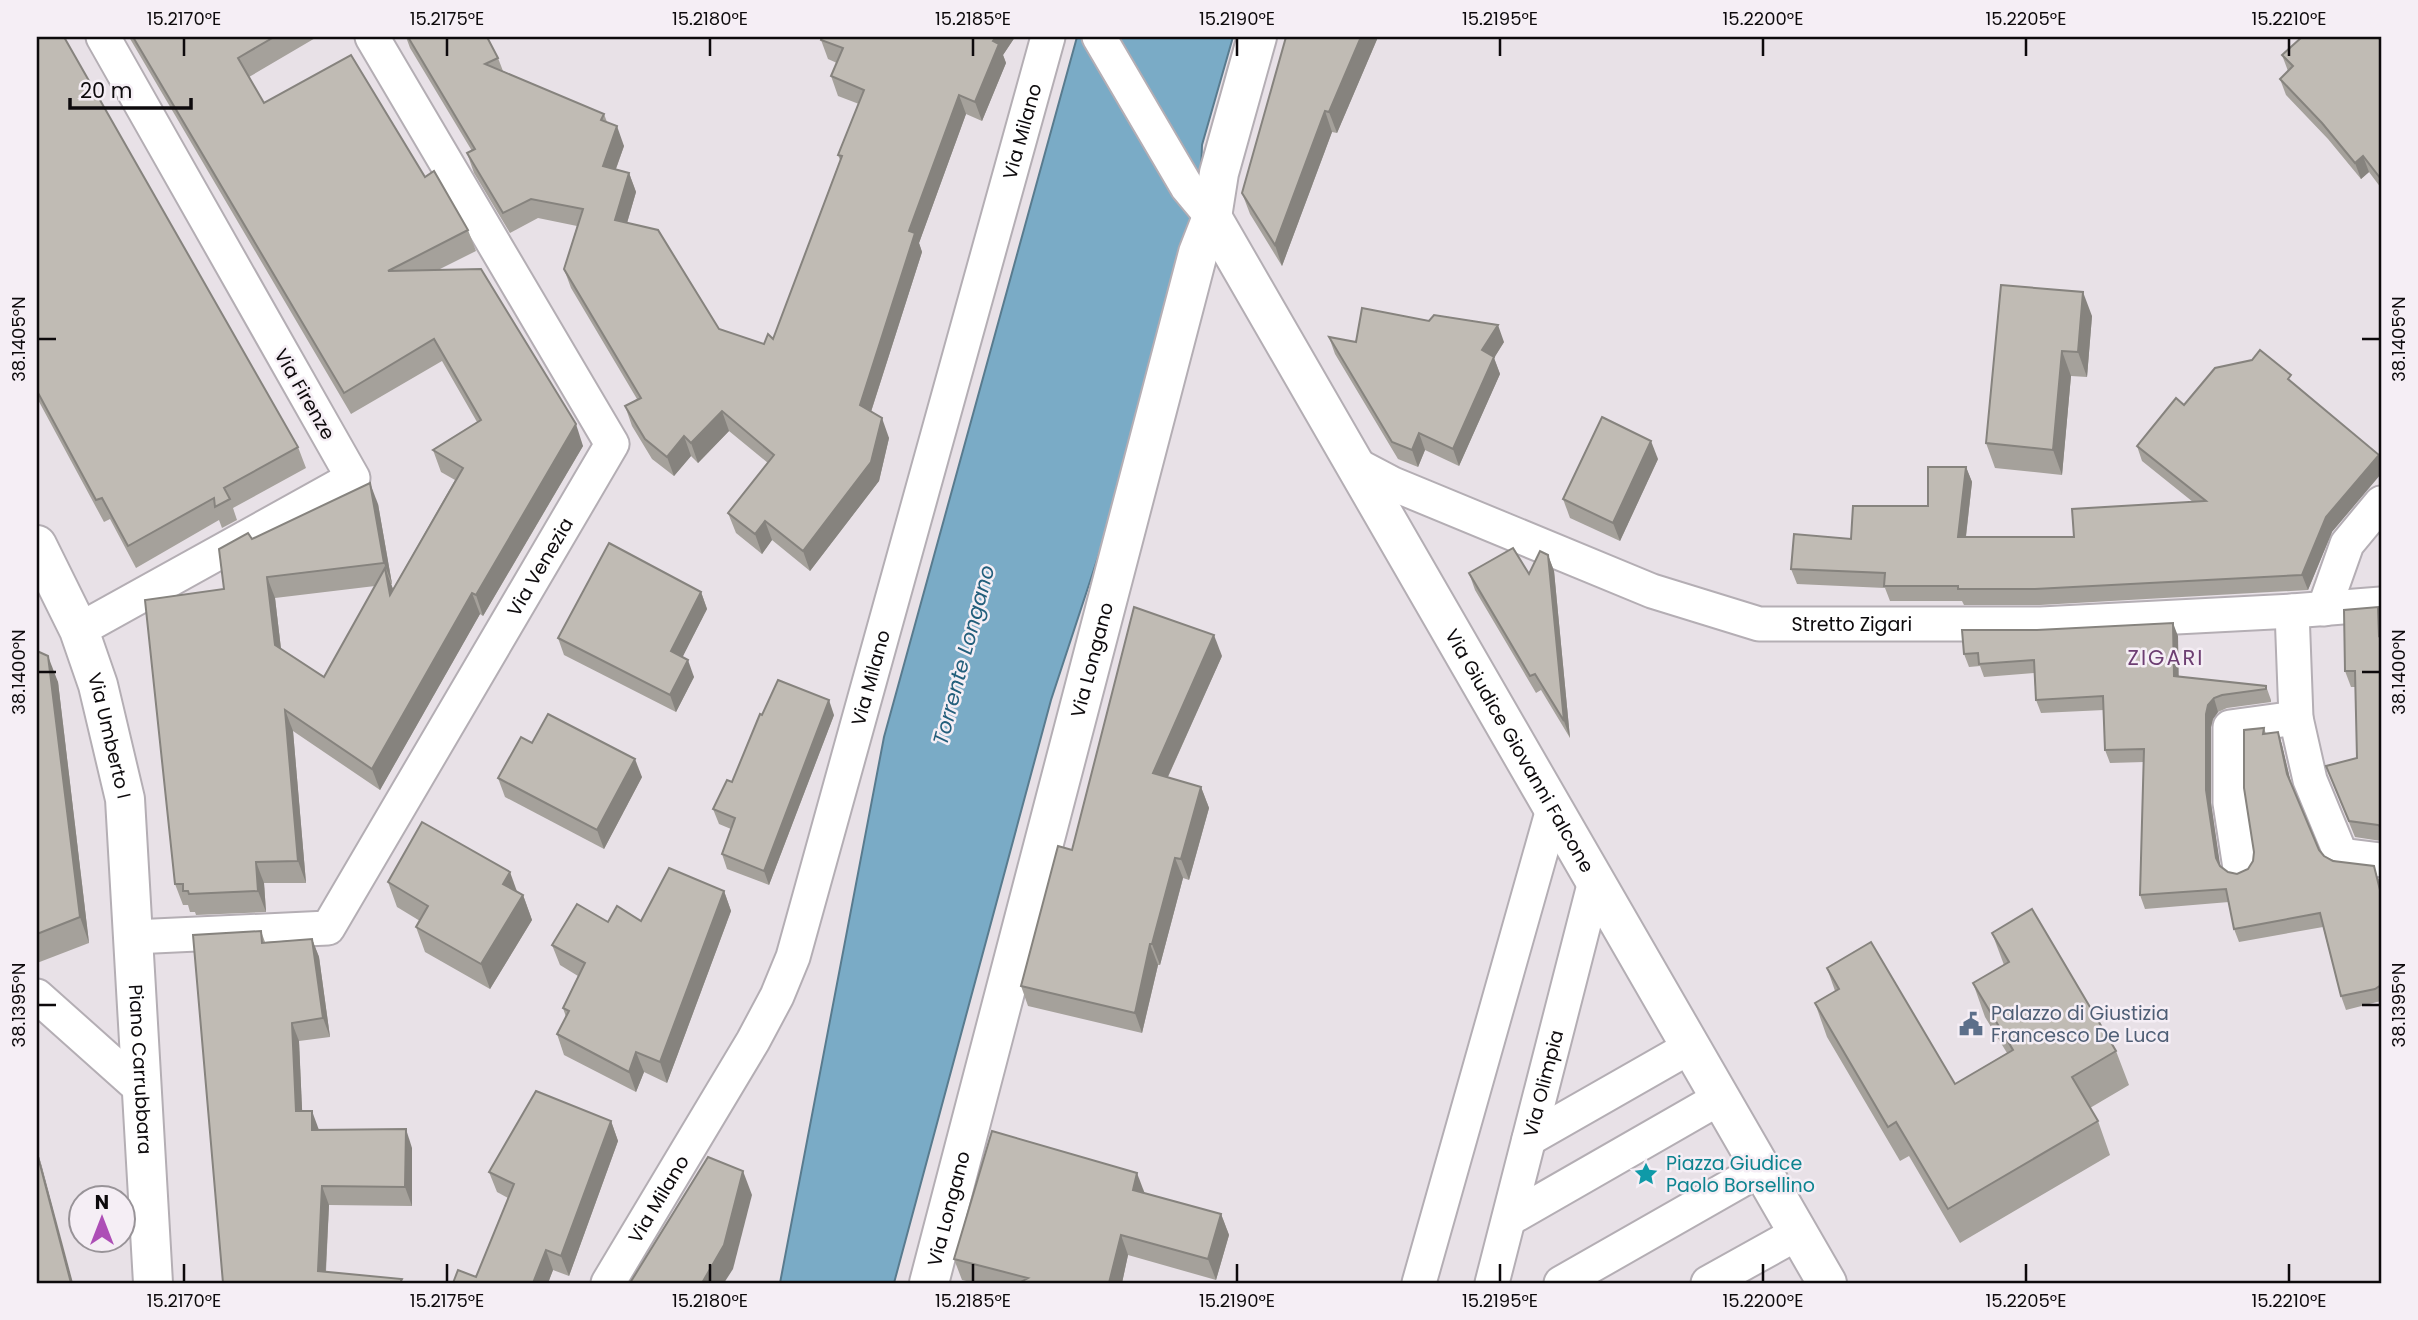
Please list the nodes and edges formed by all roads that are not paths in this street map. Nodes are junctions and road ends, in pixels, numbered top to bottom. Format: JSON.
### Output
{"nodes":[{"id":1,"x":103,"y":37,"type":"edge"},
{"id":2,"x":372,"y":37,"type":"edge"},
{"id":3,"x":1048,"y":37,"type":"edge"},
{"id":4,"x":1099,"y":37,"type":"edge"},
{"id":5,"x":1257,"y":37,"type":"edge"},
{"id":6,"x":1212,"y":217,"type":"junction"},
{"id":7,"x":1355,"y":464,"type":"junction"},
{"id":8,"x":2381,"y":503,"type":"edge"},
{"id":9,"x":37,"y":545,"type":"edge"},
{"id":10,"x":2381,"y":604,"type":"edge"},
{"id":11,"x":2308,"y":610,"type":"junction"},
{"id":12,"x":79,"y":630,"type":"junction"},
{"id":13,"x":2296,"y":718,"type":"junction"},
{"id":14,"x":1553,"y":809,"type":"junction"},
{"id":15,"x":2381,"y":860,"type":"edge"},
{"id":16,"x":2240,"y":868,"type":"dead end"},
{"id":17,"x":1595,"y":881,"type":"junction"},
{"id":18,"x":134,"y":937,"type":"junction"},
{"id":19,"x":37,"y":996,"type":"edge"},
{"id":20,"x":1690,"y":1047,"type":"junction"},
{"id":21,"x":140,"y":1088,"type":"junction"},
{"id":22,"x":1720,"y":1098,"type":"junction"},
{"id":23,"x":1529,"y":1139,"type":"junction"},
{"id":24,"x":1761,"y":1168,"type":"junction"},
{"id":25,"x":1509,"y":1219,"type":"junction"},
{"id":26,"x":1798,"y":1233,"type":"junction"},
{"id":27,"x":153,"y":1283,"type":"edge"},
{"id":28,"x":608,"y":1283,"type":"edge"},
{"id":29,"x":929,"y":1283,"type":"edge"},
{"id":30,"x":1419,"y":1283,"type":"edge"},
{"id":31,"x":1492,"y":1283,"type":"edge"},
{"id":32,"x":1561,"y":1283,"type":"edge"},
{"id":33,"x":1708,"y":1283,"type":"edge"},
{"id":34,"x":1826,"y":1283,"type":"edge"}],
"edges":[{"from":1,"to":12,"type":"street","name":"Via Firenze"},
{"from":2,"to":18,"type":"street","name":"Via Venezia"},
{"from":3,"to":28,"type":"street","name":"Via Milano"},
{"from":4,"to":6,"type":"street"},
{"from":5,"to":6,"type":"street","name":"Via Longano"},
{"from":6,"to":7,"type":"street","name":"Via Giudice Giovanni Falcone"},
{"from":6,"to":29,"type":"street","name":"Via Longano"},
{"from":7,"to":11,"type":"street","name":"Stretto Zigari"},
{"from":7,"to":14,"type":"street","name":"Via Giudice Giovanni Falcone"},
{"from":8,"to":11,"type":"street"},
{"from":9,"to":12,"type":"street","name":"Via Umberto I"},
{"from":10,"to":11,"type":"street","name":"Stretto Zigari"},
{"from":11,"to":13,"type":"street"},
{"from":12,"to":18,"type":"street","name":"Via Umberto I"},
{"from":13,"to":15,"type":"street"},
{"from":13,"to":16,"type":"street"},
{"from":14,"to":17,"type":"street","name":"Via Giudice Giovanni Falcone"},
{"from":14,"to":30,"type":"street"},
{"from":17,"to":20,"type":"street","name":"Via Giudice Giovanni Falcone"},
{"from":17,"to":23,"type":"street","name":"Via Olimpia"},
{"from":18,"to":21,"type":"street","name":"Piano Carrubbara"},
{"from":19,"to":21,"type":"street"},
{"from":20,"to":22,"type":"street","name":"Via Giudice Giovanni Falcone"},
{"from":20,"to":23,"type":"street"},
{"from":21,"to":27,"type":"street","name":"Piano Carrubbara"},
{"from":22,"to":24,"type":"street","name":"Via Giudice Giovanni Falcone"},
{"from":22,"to":25,"type":"street"},
{"from":23,"to":25,"type":"street","name":"Via Olimpia"},
{"from":24,"to":26,"type":"street","name":"Via Giudice Giovanni Falcone"},
{"from":24,"to":32,"type":"street"},
{"from":25,"to":31,"type":"street","name":"Via Olimpia"},
{"from":26,"to":33,"type":"street"},
{"from":26,"to":34,"type":"street","name":"Via Giudice Giovanni Falcone"}]}
